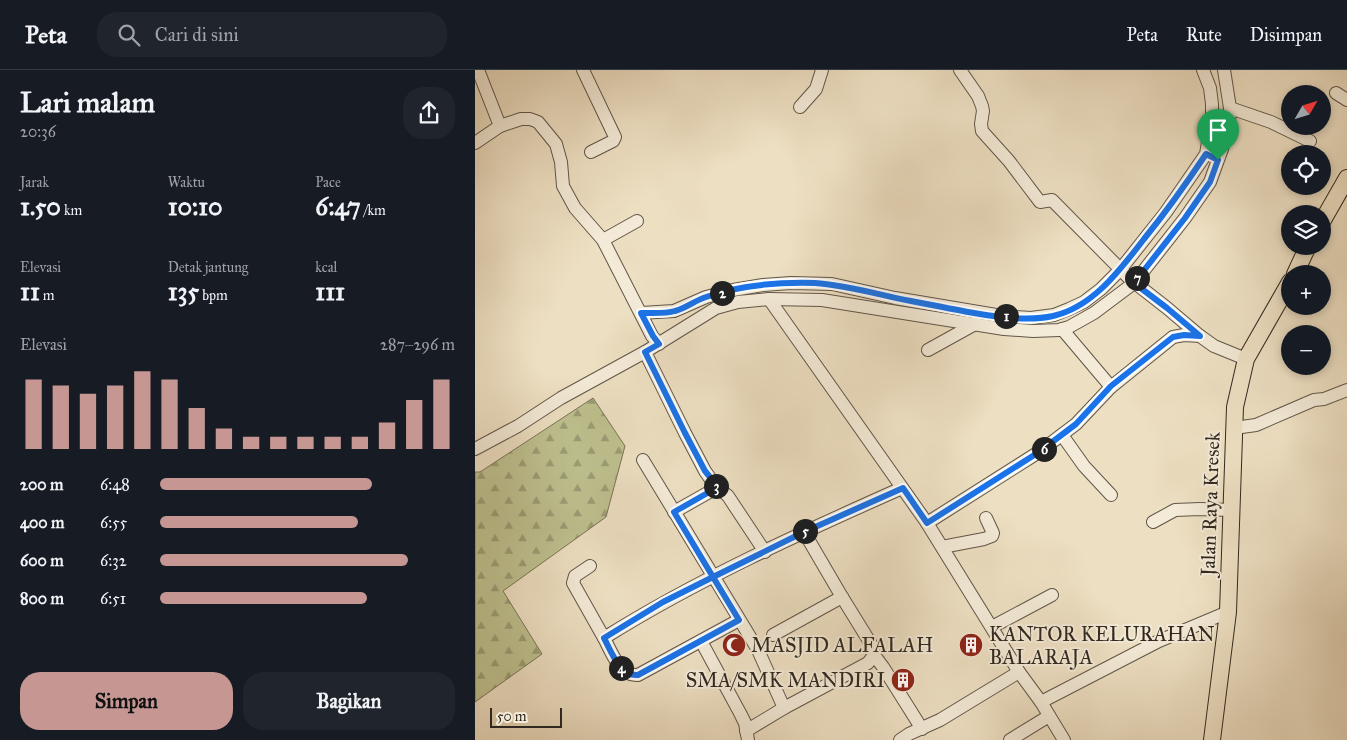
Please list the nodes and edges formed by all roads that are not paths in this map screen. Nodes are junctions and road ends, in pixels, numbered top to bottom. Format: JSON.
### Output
{"nodes":[{"id":1,"x":478,"y":70,"type":"edge"},
{"id":2,"x":583,"y":70,"type":"edge"},
{"id":3,"x":822,"y":70,"type":"edge"},
{"id":4,"x":960,"y":70,"type":"edge"},
{"id":5,"x":1203,"y":70,"type":"edge"},
{"id":6,"x":1224,"y":70,"type":"edge"},
{"id":7,"x":800,"y":107,"type":"dead end"},
{"id":8,"x":1230,"y":108,"type":"junction"},
{"id":9,"x":500,"y":126,"type":"junction"},
{"id":10,"x":1310,"y":141,"type":"dead end"},
{"id":11,"x":475,"y":142,"type":"edge"},
{"id":12,"x":591,"y":152,"type":"dead end"},
{"id":13,"x":1211,"y":157,"type":"junction"},
{"id":14,"x":1203,"y":175,"type":"junction"},
{"id":15,"x":1344,"y":189,"type":"edge"},
{"id":16,"x":1190,"y":195,"type":"junction"},
{"id":17,"x":1331,"y":208,"type":"edge"},
{"id":18,"x":1172,"y":218,"type":"junction"},
{"id":19,"x":637,"y":222,"type":"dead end"},
{"id":20,"x":603,"y":240,"type":"junction"},
{"id":21,"x":1127,"y":276,"type":"junction"},
{"id":22,"x":1281,"y":298,"type":"edge"},
{"id":23,"x":769,"y":299,"type":"junction"},
{"id":24,"x":1089,"y":307,"type":"junction"},
{"id":25,"x":642,"y":314,"type":"junction"},
{"id":26,"x":1003,"y":323,"type":"junction"},
{"id":27,"x":975,"y":324,"type":"junction"},
{"id":28,"x":1057,"y":324,"type":"junction"},
{"id":29,"x":1200,"y":336,"type":"junction"},
{"id":30,"x":656,"y":340,"type":"junction"},
{"id":31,"x":928,"y":350,"type":"dead end"},
{"id":32,"x":645,"y":352,"type":"junction"},
{"id":33,"x":1246,"y":359,"type":"junction"},
{"id":34,"x":1111,"y":387,"type":"junction"},
{"id":35,"x":1347,"y":390,"type":"edge"},
{"id":36,"x":1234,"y":428,"type":"junction"},
{"id":37,"x":1062,"y":435,"type":"junction"},
{"id":38,"x":475,"y":450,"type":"edge"},
{"id":39,"x":643,"y":460,"type":"dead end"},
{"id":40,"x":718,"y":487,"type":"junction"},
{"id":41,"x":903,"y":488,"type":"junction"},
{"id":42,"x":1111,"y":495,"type":"dead end"},
{"id":43,"x":1231,"y":510,"type":"junction"},
{"id":44,"x":674,"y":512,"type":"junction"},
{"id":45,"x":986,"y":518,"type":"dead end"},
{"id":46,"x":1153,"y":522,"type":"dead end"},
{"id":47,"x":927,"y":523,"type":"junction"},
{"id":48,"x":804,"y":532,"type":"junction"},
{"id":49,"x":942,"y":547,"type":"junction"},
{"id":50,"x":765,"y":552,"type":"junction"},
{"id":51,"x":590,"y":566,"type":"dead end"},
{"id":52,"x":713,"y":577,"type":"junction"},
{"id":53,"x":1052,"y":595,"type":"dead end"},
{"id":54,"x":842,"y":597,"type":"junction"},
{"id":55,"x":1228,"y":612,"type":"junction"},
{"id":56,"x":739,"y":620,"type":"junction"},
{"id":57,"x":992,"y":627,"type":"junction"},
{"id":58,"x":773,"y":635,"type":"dead end"},
{"id":59,"x":604,"y":638,"type":"junction"},
{"id":60,"x":701,"y":641,"type":"junction"},
{"id":61,"x":874,"y":655,"type":"junction"},
{"id":62,"x":1019,"y":672,"type":"junction"},
{"id":63,"x":1041,"y":702,"type":"junction"},
{"id":64,"x":784,"y":708,"type":"junction"},
{"id":65,"x":1049,"y":716,"type":"junction"},
{"id":66,"x":921,"y":729,"type":"junction"},
{"id":67,"x":747,"y":735,"type":"edge"},
{"id":68,"x":900,"y":740,"type":"edge"},
{"id":69,"x":1010,"y":740,"type":"edge"},
{"id":70,"x":1064,"y":740,"type":"edge"},
{"id":71,"x":1212,"y":740,"type":"edge"}],
"edges":[{"from":1,"to":9,"type":"street"},
{"from":2,"to":12,"type":"street"},
{"from":3,"to":7,"type":"street"},
{"from":4,"to":21,"type":"street"},
{"from":5,"to":13,"type":"street"},
{"from":6,"to":8,"type":"street"},
{"from":8,"to":10,"type":"street"},
{"from":8,"to":13,"type":"street"},
{"from":9,"to":11,"type":"street"},
{"from":9,"to":20,"type":"street"},
{"from":13,"to":14,"type":"street"},
{"from":13,"to":14,"type":"street"},
{"from":14,"to":16,"type":"street"},
{"from":14,"to":16,"type":"street"},
{"from":15,"to":17,"type":"main road"},
{"from":16,"to":18,"type":"street"},
{"from":16,"to":18,"type":"street"},
{"from":18,"to":21,"type":"street"},
{"from":18,"to":21,"type":"street"},
{"from":19,"to":20,"type":"street"},
{"from":20,"to":25,"type":"street"},
{"from":21,"to":24,"type":"street"},
{"from":21,"to":24,"type":"street"},
{"from":21,"to":29,"type":"street"},
{"from":22,"to":33,"type":"main road","name":"Jalan Raya Kresek"},
{"from":23,"to":27,"type":"street"},
{"from":23,"to":30,"type":"street"},
{"from":23,"to":41,"type":"street"},
{"from":24,"to":28,"type":"street"},
{"from":25,"to":26,"type":"street"},
{"from":25,"to":30,"type":"street"},
{"from":26,"to":27,"type":"street"},
{"from":26,"to":28,"type":"street"},
{"from":27,"to":31,"type":"street"},
{"from":28,"to":34,"type":"street"},
{"from":29,"to":33,"type":"street"},
{"from":29,"to":34,"type":"street"},
{"from":30,"to":32,"type":"street"},
{"from":32,"to":38,"type":"street"},
{"from":32,"to":40,"type":"street"},
{"from":33,"to":36,"type":"main road","name":"Jalan Raya Kresek"},
{"from":34,"to":37,"type":"street"},
{"from":35,"to":36,"type":"street"},
{"from":36,"to":43,"type":"main road","name":"Jalan Raya Kresek"},
{"from":37,"to":42,"type":"street"},
{"from":37,"to":47,"type":"street"},
{"from":39,"to":44,"type":"street"},
{"from":40,"to":44,"type":"street"},
{"from":40,"to":50,"type":"street"},
{"from":41,"to":47,"type":"street"},
{"from":41,"to":48,"type":"street"},
{"from":43,"to":46,"type":"street"},
{"from":43,"to":55,"type":"main road","name":"Jalan Raya Kresek"},
{"from":44,"to":52,"type":"street"},
{"from":45,"to":49,"type":"street"},
{"from":47,"to":49,"type":"street"},
{"from":48,"to":50,"type":"street"},
{"from":48,"to":54,"type":"street"},
{"from":49,"to":57,"type":"street"},
{"from":50,"to":52,"type":"street"},
{"from":51,"to":59,"type":"street"},
{"from":52,"to":56,"type":"street"},
{"from":52,"to":59,"type":"street"},
{"from":53,"to":57,"type":"street"},
{"from":54,"to":58,"type":"street"},
{"from":54,"to":61,"type":"street"},
{"from":55,"to":63,"type":"street"},
{"from":55,"to":71,"type":"main road","name":"Jalan Raya Kresek"},
{"from":56,"to":60,"type":"street"},
{"from":56,"to":64,"type":"street"},
{"from":57,"to":62,"type":"street"},
{"from":59,"to":60,"type":"street"},
{"from":60,"to":67,"type":"street"},
{"from":61,"to":64,"type":"street"},
{"from":61,"to":66,"type":"street"},
{"from":62,"to":63,"type":"street"},
{"from":62,"to":66,"type":"street"},
{"from":63,"to":65,"type":"street"},
{"from":64,"to":67,"type":"street"},
{"from":65,"to":69,"type":"street"},
{"from":65,"to":70,"type":"street"},
{"from":66,"to":68,"type":"street"}]}
